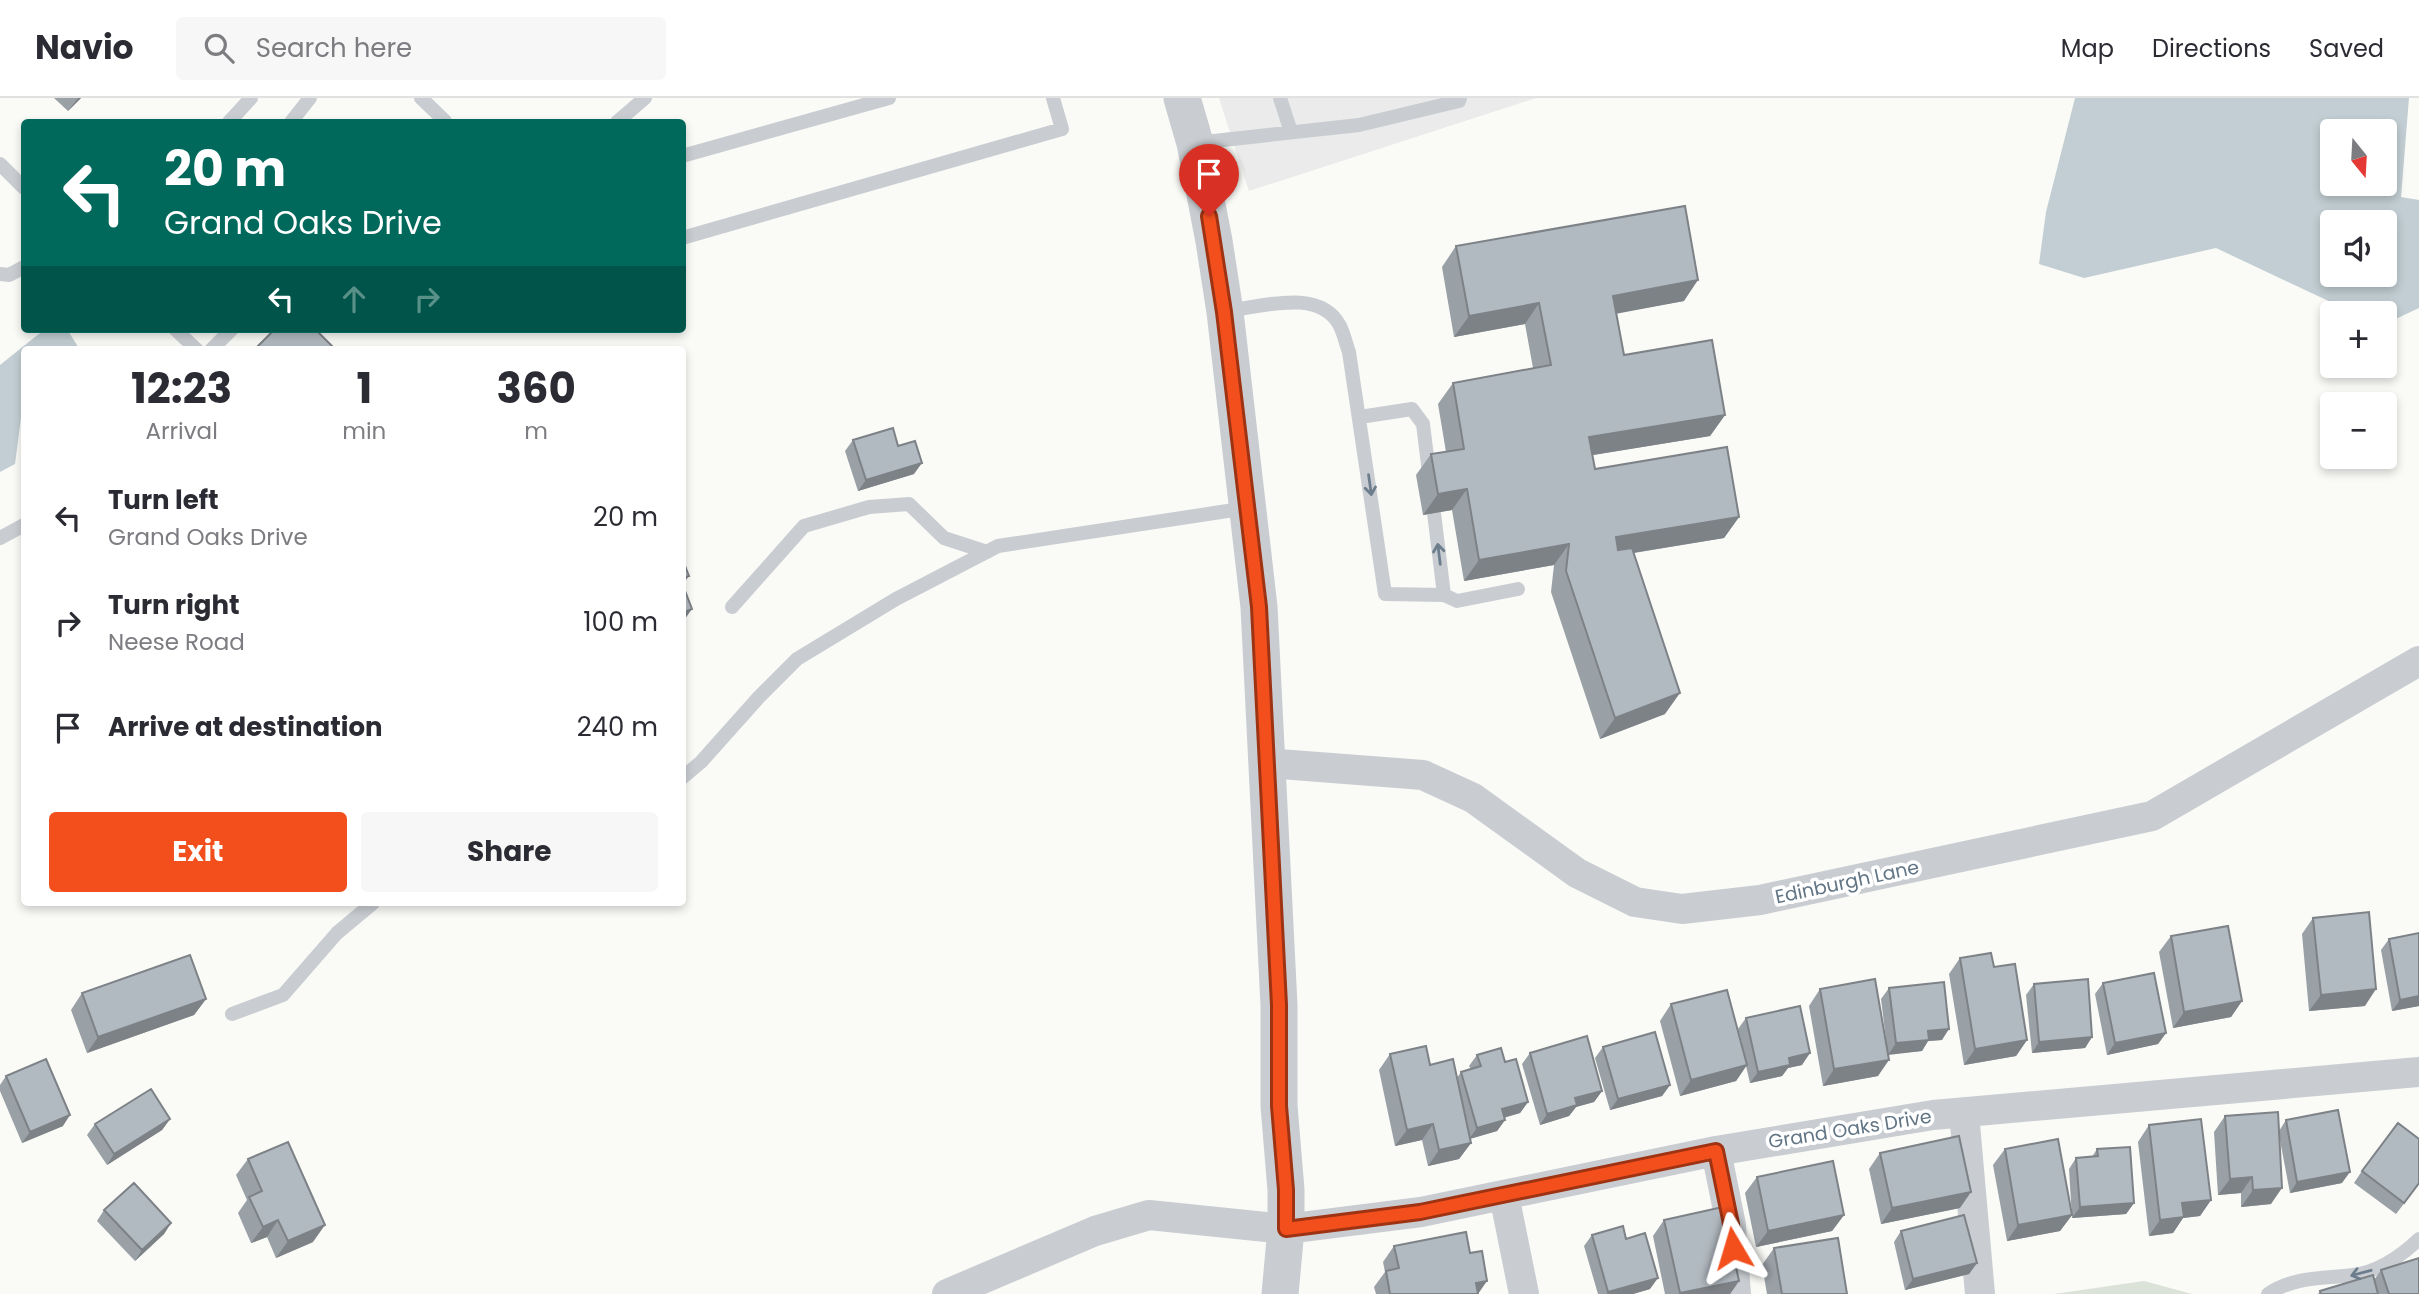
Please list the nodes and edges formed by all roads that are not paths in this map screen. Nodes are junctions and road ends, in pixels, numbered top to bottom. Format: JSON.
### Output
{"nodes":[{"id":1,"x":251,"y":98,"type":"edge"},
{"id":2,"x":310,"y":98,"type":"edge"},
{"id":3,"x":421,"y":98,"type":"edge"},
{"id":4,"x":645,"y":98,"type":"edge"},
{"id":5,"x":889,"y":98,"type":"edge"},
{"id":6,"x":1053,"y":98,"type":"edge"},
{"id":7,"x":1182,"y":98,"type":"edge"},
{"id":8,"x":1280,"y":98,"type":"edge"},
{"id":9,"x":1460,"y":98,"type":"edge"},
{"id":10,"x":232,"y":119,"type":"edge"},
{"id":11,"x":293,"y":119,"type":"edge"},
{"id":12,"x":442,"y":119,"type":"edge"},
{"id":13,"x":620,"y":119,"type":"edge"},
{"id":14,"x":1291,"y":132,"type":"junction"},
{"id":15,"x":1195,"y":143,"type":"junction"},
{"id":16,"x":686,"y":155,"type":"edge"},
{"id":17,"x":0,"y":164,"type":"edge"},
{"id":18,"x":21,"y":185,"type":"edge"},
{"id":19,"x":686,"y":236,"type":"edge"},
{"id":20,"x":21,"y":269,"type":"edge"},
{"id":21,"x":0,"y":274,"type":"edge"},
{"id":22,"x":1224,"y":312,"type":"junction"},
{"id":23,"x":179,"y":333,"type":"edge"},
{"id":24,"x":228,"y":333,"type":"edge"},
{"id":25,"x":194,"y":346,"type":"edge"},
{"id":26,"x":215,"y":346,"type":"edge"},
{"id":27,"x":1360,"y":417,"type":"junction"},
{"id":28,"x":1429,"y":473,"type":"edge"},
{"id":29,"x":1249,"y":508,"type":"junction"},
{"id":30,"x":1434,"y":513,"type":"edge"},
{"id":31,"x":21,"y":527,"type":"edge"},
{"id":32,"x":0,"y":538,"type":"edge"},
{"id":33,"x":987,"y":552,"type":"junction"},
{"id":34,"x":1518,"y":589,"type":"dead end"},
{"id":35,"x":1444,"y":595,"type":"junction"},
{"id":36,"x":732,"y":607,"type":"dead end"},
{"id":37,"x":2419,"y":661,"type":"edge"},
{"id":38,"x":1266,"y":763,"type":"junction"},
{"id":39,"x":686,"y":775,"type":"edge"},
{"id":40,"x":369,"y":906,"type":"edge"},
{"id":41,"x":232,"y":1014,"type":"dead end"},
{"id":42,"x":2419,"y":1072,"type":"edge"},
{"id":43,"x":1964,"y":1112,"type":"junction"},
{"id":44,"x":1716,"y":1151,"type":"junction"},
{"id":45,"x":1504,"y":1195,"type":"junction"},
{"id":46,"x":1286,"y":1229,"type":"junction"},
{"id":47,"x":2419,"y":1239,"type":"edge"},
{"id":48,"x":947,"y":1294,"type":"edge"},
{"id":49,"x":1280,"y":1294,"type":"edge"},
{"id":50,"x":1524,"y":1294,"type":"edge"},
{"id":51,"x":1736,"y":1294,"type":"edge"},
{"id":52,"x":1980,"y":1294,"type":"edge"},
{"id":53,"x":2268,"y":1294,"type":"edge"}],
"edges":[{"from":1,"to":10,"type":"lane"},
{"from":2,"to":11,"type":"lane"},
{"from":3,"to":12,"type":"lane"},
{"from":4,"to":13,"type":"lane"},
{"from":5,"to":16,"type":"lane"},
{"from":6,"to":19,"type":"lane"},
{"from":7,"to":15,"type":"street"},
{"from":8,"to":14,"type":"lane"},
{"from":9,"to":14,"type":"lane"},
{"from":14,"to":15,"type":"lane"},
{"from":15,"to":22,"type":"street"},
{"from":17,"to":18,"type":"lane"},
{"from":20,"to":21,"type":"lane"},
{"from":22,"to":27,"type":"lane"},
{"from":22,"to":29,"type":"street"},
{"from":23,"to":25,"type":"lane"},
{"from":24,"to":26,"type":"lane"},
{"from":27,"to":28,"type":"lane"},
{"from":27,"to":35,"type":"lane","one_way":true},
{"from":29,"to":33,"type":"lane"},
{"from":29,"to":38,"type":"street"},
{"from":35,"to":30,"type":"lane","one_way":true},
{"from":31,"to":32,"type":"lane"},
{"from":33,"to":36,"type":"lane"},
{"from":33,"to":39,"type":"lane"},
{"from":34,"to":35,"type":"lane"},
{"from":37,"to":38,"type":"street","name":"Edinburgh Lane"},
{"from":38,"to":46,"type":"street"},
{"from":40,"to":41,"type":"lane"},
{"from":42,"to":43,"type":"street","name":"Grand Oaks Drive"},
{"from":43,"to":44,"type":"street","name":"Grand Oaks Drive"},
{"from":43,"to":52,"type":"street"},
{"from":44,"to":45,"type":"street","name":"Grand Oaks Drive"},
{"from":44,"to":51,"type":"street"},
{"from":45,"to":46,"type":"street","name":"Grand Oaks Drive"},
{"from":45,"to":50,"type":"street"},
{"from":46,"to":48,"type":"street","name":"Grand Oaks Drive"},
{"from":46,"to":49,"type":"street"},
{"from":47,"to":53,"type":"lane","one_way":true}]}
